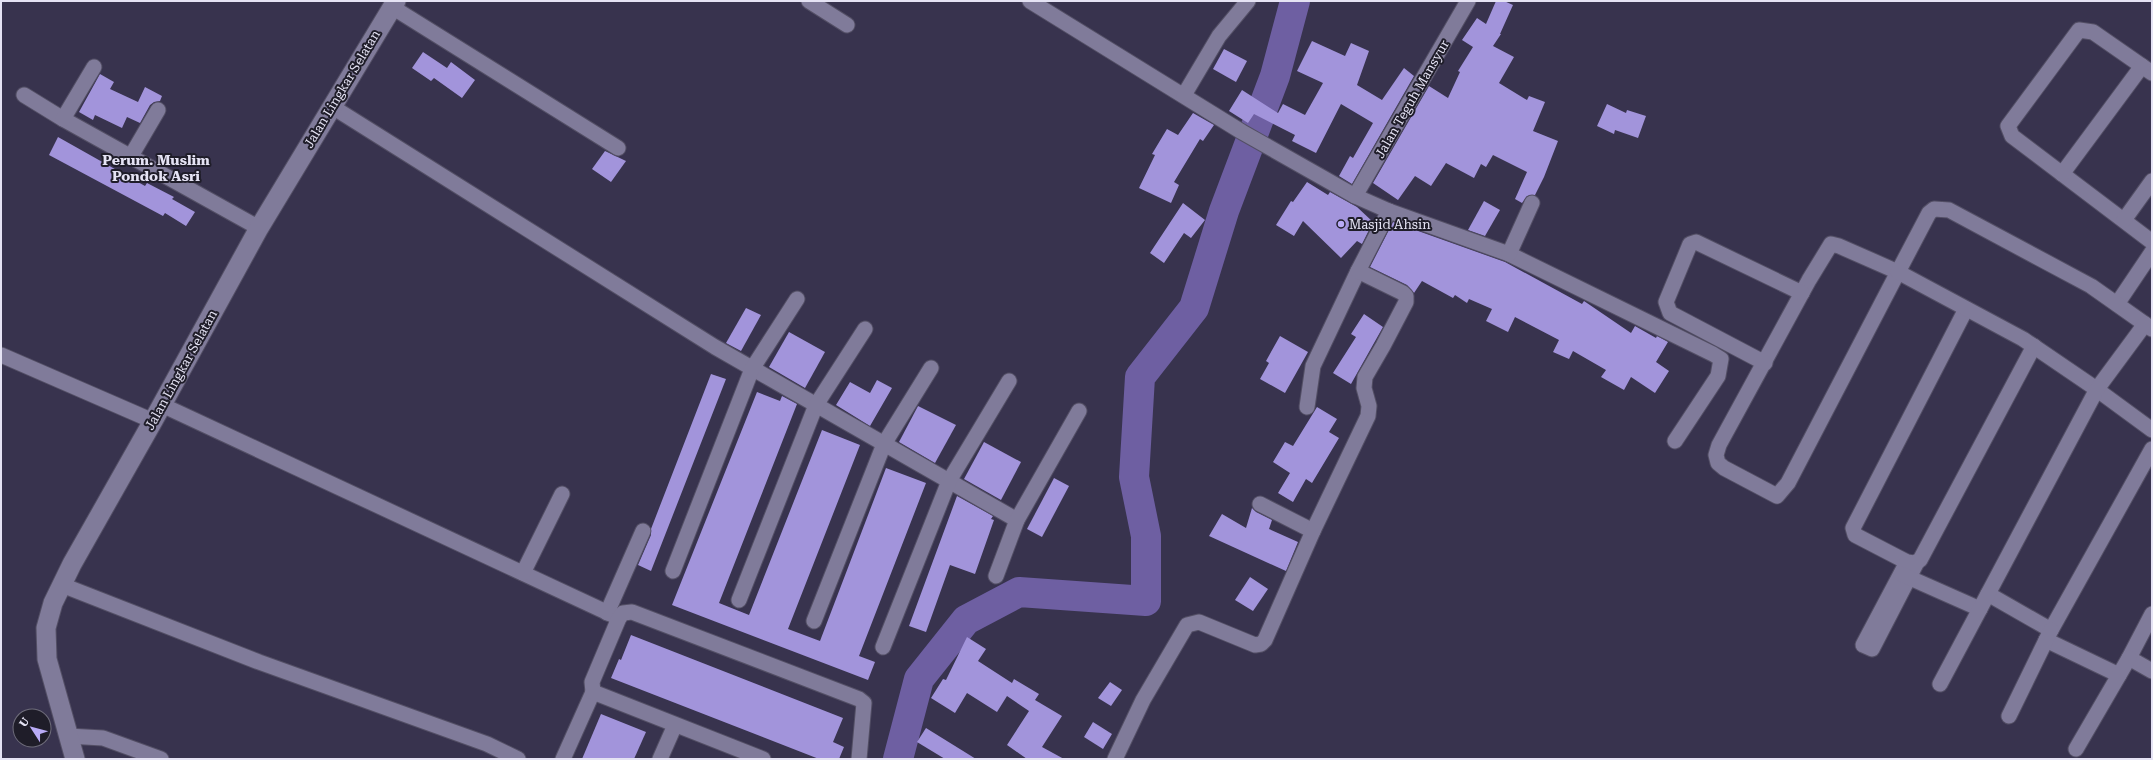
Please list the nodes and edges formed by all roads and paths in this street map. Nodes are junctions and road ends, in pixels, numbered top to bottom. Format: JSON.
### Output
{"nodes":[{"id":1,"x":809,"y":1,"type":"edge"},
{"id":2,"x":1030,"y":1,"type":"edge"},
{"id":3,"x":1248,"y":1,"type":"edge"},
{"id":4,"x":1468,"y":1,"type":"edge"},
{"id":5,"x":394,"y":4,"type":"edge"},
{"id":6,"x":847,"y":25,"type":"dead end"},
{"id":7,"x":94,"y":67,"type":"dead end"},
{"id":8,"x":2147,"y":70,"type":"edge"},
{"id":9,"x":1184,"y":94,"type":"junction"},
{"id":10,"x":24,"y":95,"type":"dead end"},
{"id":11,"x":332,"y":106,"type":"junction"},
{"id":12,"x":158,"y":110,"type":"dead end"},
{"id":13,"x":63,"y":119,"type":"junction"},
{"id":14,"x":618,"y":148,"type":"dead end"},
{"id":15,"x":131,"y":156,"type":"junction"},
{"id":16,"x":2062,"y":174,"type":"junction"},
{"id":17,"x":2152,"y":181,"type":"edge"},
{"id":18,"x":1355,"y":196,"type":"junction"},
{"id":19,"x":1532,"y":203,"type":"dead end"},
{"id":20,"x":1389,"y":211,"type":"junction"},
{"id":21,"x":2124,"y":220,"type":"junction"},
{"id":22,"x":259,"y":228,"type":"junction"},
{"id":23,"x":2152,"y":242,"type":"edge"},
{"id":24,"x":2152,"y":252,"type":"edge"},
{"id":25,"x":1509,"y":254,"type":"junction"},
{"id":26,"x":1358,"y":271,"type":"junction"},
{"id":27,"x":1898,"y":272,"type":"junction"},
{"id":28,"x":1802,"y":293,"type":"junction"},
{"id":29,"x":797,"y":299,"type":"dead end"},
{"id":30,"x":2117,"y":304,"type":"junction"},
{"id":31,"x":1966,"y":309,"type":"junction"},
{"id":32,"x":2148,"y":326,"type":"edge"},
{"id":33,"x":865,"y":329,"type":"dead end"},
{"id":34,"x":2034,"y":346,"type":"junction"},
{"id":35,"x":1,"y":355,"type":"edge"},
{"id":36,"x":1765,"y":363,"type":"junction"},
{"id":37,"x":930,"y":368,"type":"dead end"},
{"id":38,"x":752,"y":369,"type":"junction"},
{"id":39,"x":1009,"y":381,"type":"dead end"},
{"id":40,"x":2097,"y":389,"type":"junction"},
{"id":41,"x":816,"y":405,"type":"junction"},
{"id":42,"x":1308,"y":407,"type":"dead end"},
{"id":43,"x":1079,"y":411,"type":"dead end"},
{"id":44,"x":158,"y":413,"type":"junction"},
{"id":45,"x":2152,"y":430,"type":"edge"},
{"id":46,"x":1675,"y":441,"type":"dead end"},
{"id":47,"x":884,"y":444,"type":"junction"},
{"id":48,"x":2152,"y":449,"type":"edge"},
{"id":49,"x":949,"y":481,"type":"junction"},
{"id":50,"x":562,"y":494,"type":"dead end"},
{"id":51,"x":1260,"y":504,"type":"dead end"},
{"id":52,"x":1017,"y":520,"type":"junction"},
{"id":53,"x":642,"y":531,"type":"dead end"},
{"id":54,"x":1313,"y":531,"type":"junction"},
{"id":55,"x":1908,"y":569,"type":"junction"},
{"id":56,"x":673,"y":571,"type":"dead end"},
{"id":57,"x":523,"y":573,"type":"junction"},
{"id":58,"x":996,"y":576,"type":"dead end"},
{"id":59,"x":62,"y":585,"type":"junction"},
{"id":60,"x":1988,"y":594,"type":"junction"},
{"id":61,"x":739,"y":600,"type":"dead end"},
{"id":62,"x":1980,"y":609,"type":"junction"},
{"id":63,"x":2152,"y":614,"type":"edge"},
{"id":64,"x":613,"y":615,"type":"junction"},
{"id":65,"x":814,"y":621,"type":"dead end"},
{"id":66,"x":2049,"y":635,"type":"junction"},
{"id":67,"x":883,"y":647,"type":"dead end"},
{"id":68,"x":2129,"y":658,"type":"junction"},
{"id":69,"x":2152,"y":671,"type":"edge"},
{"id":70,"x":2119,"y":675,"type":"junction"},
{"id":71,"x":1940,"y":684,"type":"dead end"},
{"id":72,"x":593,"y":692,"type":"junction"},
{"id":73,"x":2009,"y":716,"type":"dead end"},
{"id":74,"x":675,"y":725,"type":"junction"},
{"id":75,"x":68,"y":736,"type":"junction"},
{"id":76,"x":2076,"y":749,"type":"dead end"},
{"id":77,"x":75,"y":759,"type":"edge"},
{"id":78,"x":161,"y":759,"type":"edge"},
{"id":79,"x":518,"y":759,"type":"edge"},
{"id":80,"x":563,"y":759,"type":"edge"},
{"id":81,"x":660,"y":759,"type":"edge"},
{"id":82,"x":760,"y":759,"type":"edge"},
{"id":83,"x":859,"y":759,"type":"edge"},
{"id":84,"x":1115,"y":759,"type":"edge"}],
"edges":[{"from":1,"to":6,"type":"street"},
{"from":2,"to":9,"type":"street"},
{"from":3,"to":9,"type":"street"},
{"from":4,"to":18,"type":"street","name":"Jalan Teguh Mansyur"},
{"from":5,"to":11,"type":"street","name":"Jalan Lingkar Selatan"},
{"from":5,"to":14,"type":"street"},
{"from":7,"to":13,"type":"street"},
{"from":8,"to":16,"type":"street"},
{"from":8,"to":16,"type":"street"},
{"from":9,"to":18,"type":"street"},
{"from":10,"to":13,"type":"street"},
{"from":11,"to":22,"type":"street","name":"Jalan Lingkar Selatan"},
{"from":11,"to":38,"type":"street"},
{"from":12,"to":15,"type":"street"},
{"from":13,"to":15,"type":"street"},
{"from":15,"to":22,"type":"street"},
{"from":16,"to":21,"type":"street"},
{"from":17,"to":21,"type":"street"},
{"from":18,"to":20,"type":"street"},
{"from":19,"to":25,"type":"street"},
{"from":20,"to":25,"type":"street"},
{"from":20,"to":26,"type":"street"},
{"from":21,"to":23,"type":"street"},
{"from":22,"to":44,"type":"street","name":"Jalan Lingkar Selatan"},
{"from":24,"to":30,"type":"street"},
{"from":25,"to":46,"type":"street"},
{"from":26,"to":42,"type":"street"},
{"from":26,"to":54,"type":"street"},
{"from":27,"to":28,"type":"street"},
{"from":27,"to":30,"type":"street"},
{"from":27,"to":31,"type":"street"},
{"from":27,"to":36,"type":"street"},
{"from":28,"to":36,"type":"street"},
{"from":28,"to":36,"type":"street"},
{"from":29,"to":38,"type":"street"},
{"from":30,"to":32,"type":"street"},
{"from":31,"to":34,"type":"street"},
{"from":31,"to":55,"type":"street"},
{"from":32,"to":40,"type":"street"},
{"from":33,"to":41,"type":"street"},
{"from":34,"to":40,"type":"street"},
{"from":34,"to":55,"type":"street"},
{"from":35,"to":44,"type":"street"},
{"from":37,"to":47,"type":"street"},
{"from":38,"to":41,"type":"street"},
{"from":38,"to":56,"type":"street"},
{"from":39,"to":49,"type":"street"},
{"from":40,"to":45,"type":"street"},
{"from":40,"to":60,"type":"street"},
{"from":41,"to":47,"type":"street"},
{"from":41,"to":61,"type":"street"},
{"from":43,"to":52,"type":"street"},
{"from":44,"to":57,"type":"street"},
{"from":44,"to":59,"type":"street","name":"Jalan Lingkar Selatan"},
{"from":47,"to":49,"type":"street"},
{"from":47,"to":65,"type":"street"},
{"from":48,"to":66,"type":"street"},
{"from":49,"to":52,"type":"street"},
{"from":49,"to":67,"type":"street"},
{"from":50,"to":57,"type":"street"},
{"from":51,"to":54,"type":"street"},
{"from":52,"to":58,"type":"street"},
{"from":53,"to":64,"type":"street"},
{"from":54,"to":84,"type":"street"},
{"from":55,"to":62,"type":"street"},
{"from":57,"to":64,"type":"street"},
{"from":59,"to":75,"type":"street","name":"Jalan Lingkar Selatan"},
{"from":59,"to":79,"type":"street"},
{"from":60,"to":62,"type":"street"},
{"from":60,"to":66,"type":"street"},
{"from":62,"to":71,"type":"street"},
{"from":63,"to":68,"type":"street"},
{"from":64,"to":72,"type":"street"},
{"from":64,"to":83,"type":"street"},
{"from":66,"to":70,"type":"street"},
{"from":66,"to":73,"type":"street"},
{"from":68,"to":69,"type":"street"},
{"from":68,"to":70,"type":"street"},
{"from":70,"to":76,"type":"street"},
{"from":72,"to":74,"type":"street"},
{"from":72,"to":80,"type":"street"},
{"from":74,"to":81,"type":"street"},
{"from":74,"to":82,"type":"street"},
{"from":75,"to":77,"type":"street","name":"Jalan Lingkar Selatan"},
{"from":75,"to":78,"type":"street"}]}
